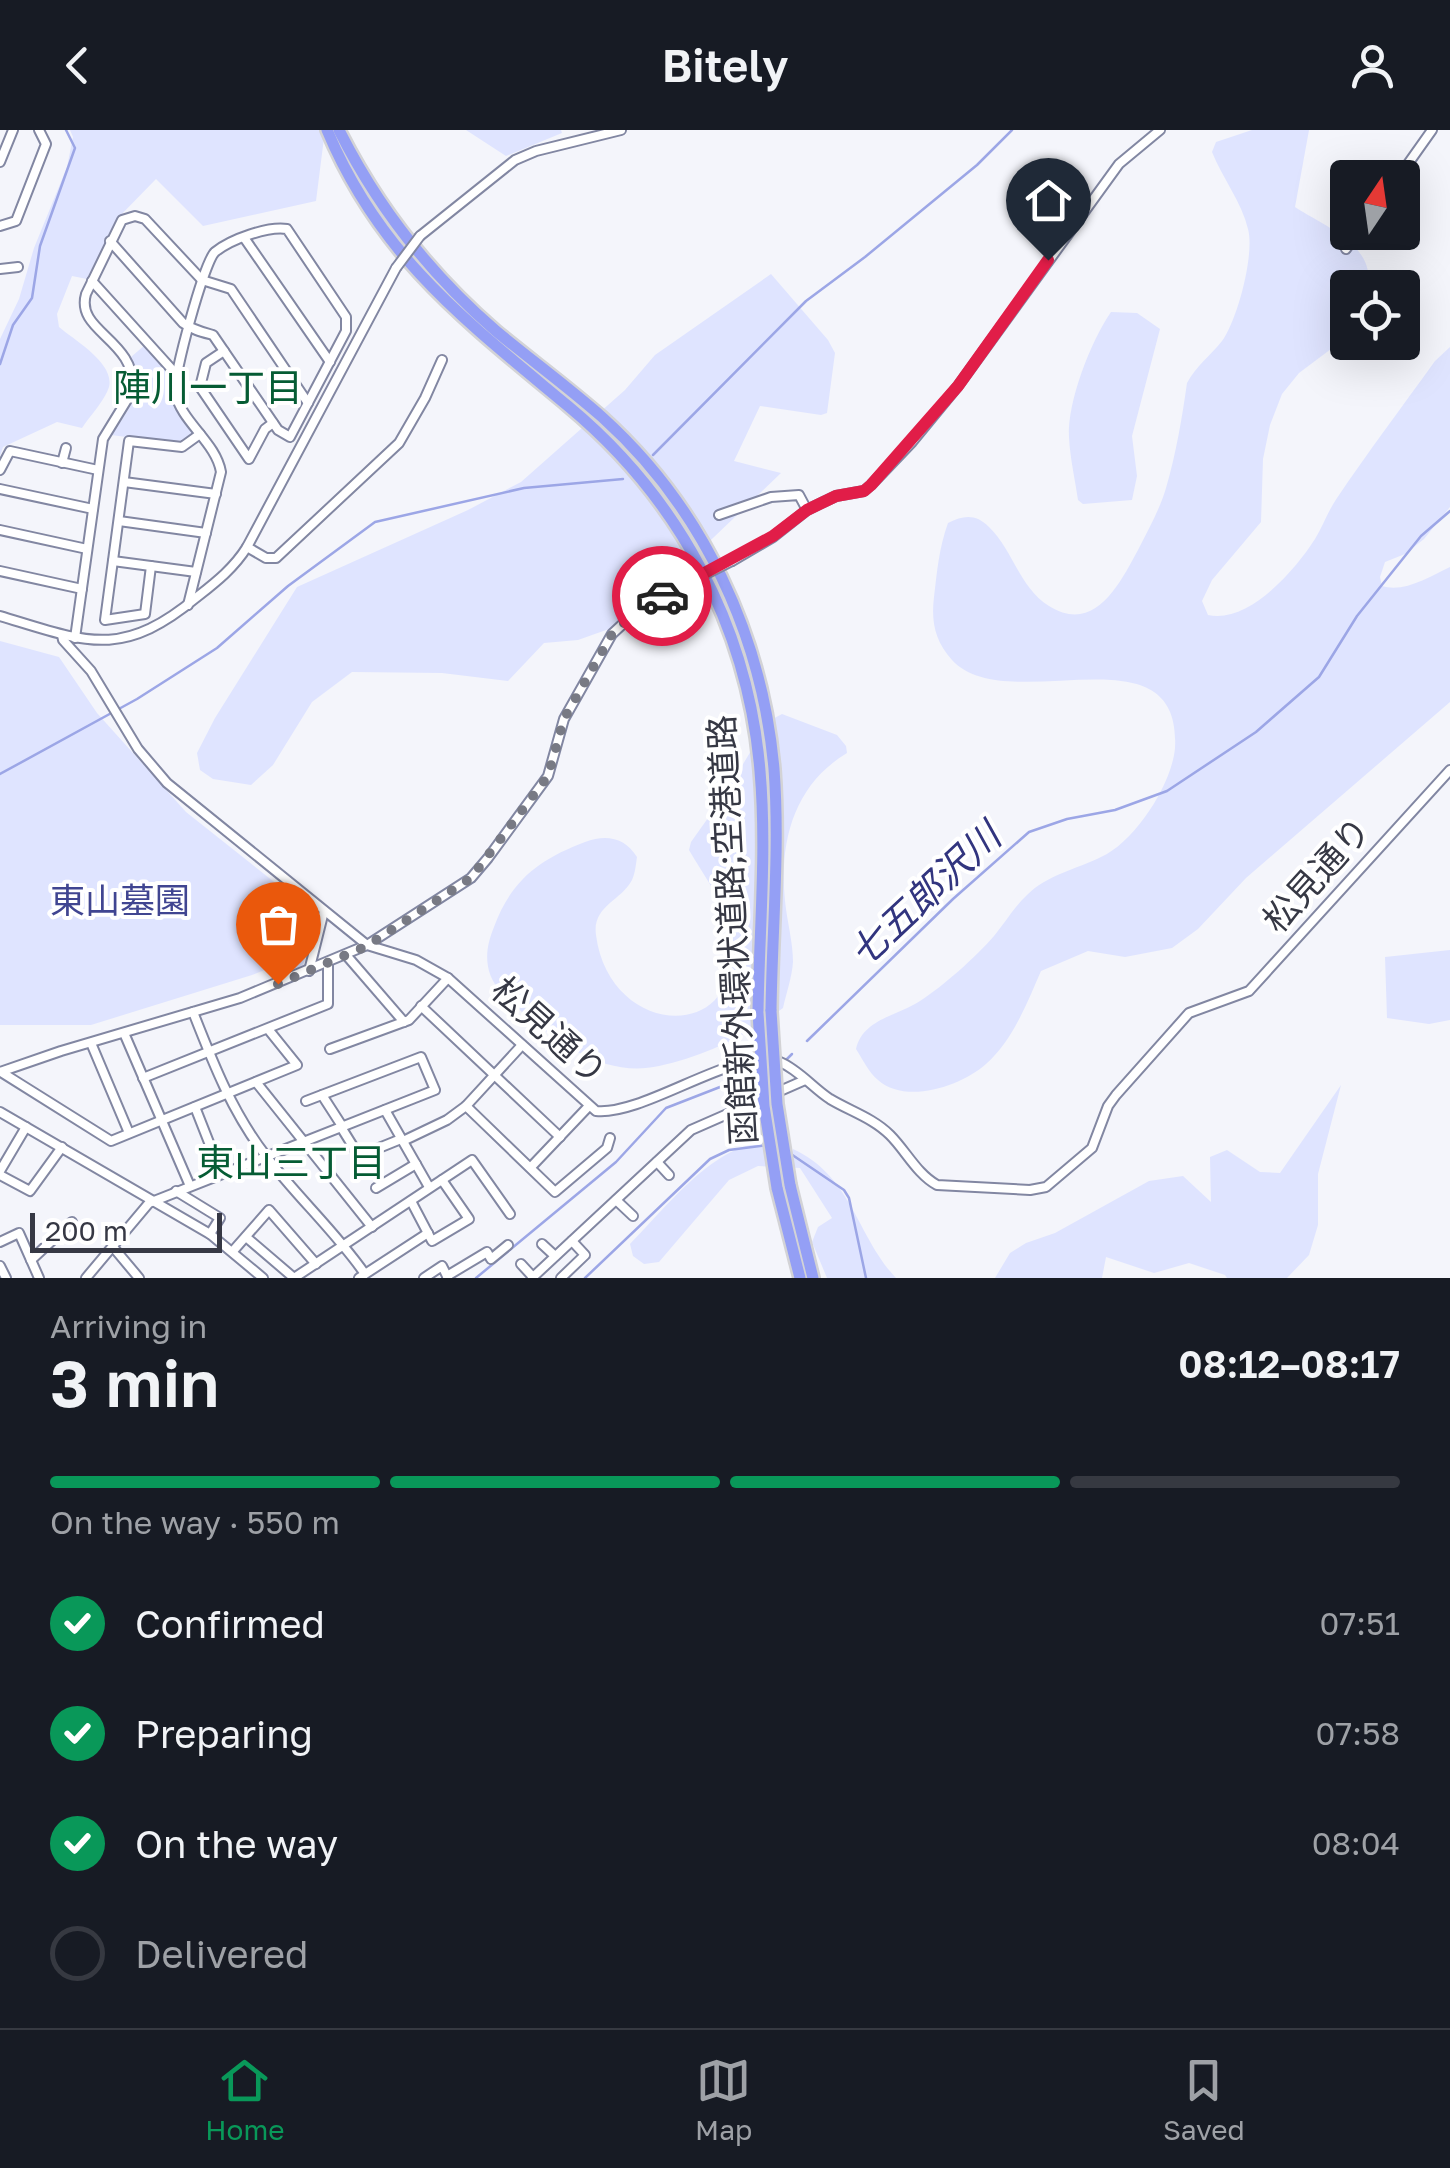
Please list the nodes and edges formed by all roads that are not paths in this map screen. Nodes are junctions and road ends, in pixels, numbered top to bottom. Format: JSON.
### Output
{"nodes":[{"id":1,"x":13,"y":130,"type":"edge"},
{"id":2,"x":39,"y":130,"type":"edge"},
{"id":3,"x":327,"y":130,"type":"edge"},
{"id":4,"x":339,"y":130,"type":"edge"},
{"id":5,"x":621,"y":130,"type":"edge"},
{"id":6,"x":1160,"y":130,"type":"edge"},
{"id":7,"x":1432,"y":130,"type":"edge"},
{"id":8,"x":1411,"y":160,"type":"edge"},
{"id":9,"x":0,"y":162,"type":"edge"},
{"id":10,"x":0,"y":226,"type":"edge"},
{"id":11,"x":245,"y":239,"type":"junction"},
{"id":12,"x":110,"y":241,"type":"junction"},
{"id":13,"x":18,"y":268,"type":"dead end"},
{"id":14,"x":0,"y":269,"type":"edge"},
{"id":15,"x":202,"y":280,"type":"junction"},
{"id":16,"x":92,"y":281,"type":"junction"},
{"id":17,"x":190,"y":327,"type":"junction"},
{"id":18,"x":224,"y":351,"type":"junction"},
{"id":19,"x":442,"y":360,"type":"dead end"},
{"id":20,"x":330,"y":362,"type":"junction"},
{"id":21,"x":176,"y":374,"type":"junction"},
{"id":22,"x":308,"y":403,"type":"junction"},
{"id":23,"x":273,"y":422,"type":"junction"},
{"id":24,"x":200,"y":434,"type":"junction"},
{"id":25,"x":66,"y":448,"type":"dead end"},
{"id":26,"x":62,"y":462,"type":"junction"},
{"id":27,"x":0,"y":470,"type":"edge"},
{"id":28,"x":98,"y":470,"type":"junction"},
{"id":29,"x":124,"y":482,"type":"junction"},
{"id":30,"x":0,"y":489,"type":"edge"},
{"id":31,"x":216,"y":494,"type":"junction"},
{"id":32,"x":93,"y":510,"type":"junction"},
{"id":33,"x":807,"y":510,"type":"junction"},
{"id":34,"x":720,"y":515,"type":"dead end"},
{"id":35,"x":118,"y":521,"type":"junction"},
{"id":36,"x":0,"y":530,"type":"edge"},
{"id":37,"x":206,"y":533,"type":"junction"},
{"id":38,"x":247,"y":547,"type":"junction"},
{"id":39,"x":88,"y":549,"type":"junction"},
{"id":40,"x":113,"y":561,"type":"junction"},
{"id":41,"x":151,"y":566,"type":"junction"},
{"id":42,"x":0,"y":571,"type":"edge"},
{"id":43,"x":196,"y":572,"type":"junction"},
{"id":44,"x":82,"y":589,"type":"junction"},
{"id":45,"x":188,"y":606,"type":"junction"},
{"id":46,"x":0,"y":616,"type":"edge"},
{"id":47,"x":62,"y":635,"type":"junction"},
{"id":48,"x":75,"y":638,"type":"junction"},
{"id":49,"x":1450,"y":770,"type":"edge"},
{"id":50,"x":324,"y":911,"type":"junction"},
{"id":51,"x":367,"y":946,"type":"junction"},
{"id":52,"x":347,"y":956,"type":"junction"},
{"id":53,"x":328,"y":964,"type":"junction"},
{"id":54,"x":309,"y":971,"type":"junction"},
{"id":55,"x":448,"y":978,"type":"junction"},
{"id":56,"x":421,"y":1006,"type":"junction"},
{"id":57,"x":193,"y":1012,"type":"junction"},
{"id":58,"x":765,"y":1012,"type":"junction"},
{"id":59,"x":404,"y":1022,"type":"junction"},
{"id":60,"x":268,"y":1029,"type":"junction"},
{"id":61,"x":124,"y":1033,"type":"junction"},
{"id":62,"x":90,"y":1042,"type":"junction"},
{"id":63,"x":522,"y":1045,"type":"junction"},
{"id":64,"x":330,"y":1048,"type":"dead end"},
{"id":65,"x":208,"y":1052,"type":"junction"},
{"id":66,"x":740,"y":1065,"type":"junction"},
{"id":67,"x":1,"y":1072,"type":"edge"},
{"id":68,"x":494,"y":1076,"type":"junction"},
{"id":69,"x":143,"y":1078,"type":"junction"},
{"id":70,"x":805,"y":1080,"type":"junction"},
{"id":71,"x":256,"y":1082,"type":"junction"},
{"id":72,"x":226,"y":1094,"type":"junction"},
{"id":73,"x":65,"y":1095,"type":"dead end"},
{"id":74,"x":322,"y":1095,"type":"junction"},
{"id":75,"x":306,"y":1100,"type":"dead end"},
{"id":76,"x":757,"y":1101,"type":"junction"},
{"id":77,"x":466,"y":1106,"type":"junction"},
{"id":78,"x":195,"y":1107,"type":"junction"},
{"id":79,"x":588,"y":1107,"type":"junction"},
{"id":80,"x":57,"y":1108,"type":"junction"},
{"id":81,"x":385,"y":1110,"type":"junction"},
{"id":82,"x":0,"y":1112,"type":"edge"},
{"id":83,"x":161,"y":1120,"type":"junction"},
{"id":84,"x":26,"y":1127,"type":"junction"},
{"id":85,"x":342,"y":1127,"type":"junction"},
{"id":86,"x":129,"y":1133,"type":"junction"},
{"id":87,"x":560,"y":1137,"type":"junction"},
{"id":88,"x":610,"y":1138,"type":"dead end"},
{"id":89,"x":402,"y":1140,"type":"junction"},
{"id":90,"x":303,"y":1141,"type":"junction"},
{"id":91,"x":62,"y":1147,"type":"junction"},
{"id":92,"x":266,"y":1156,"type":"junction"},
{"id":93,"x":656,"y":1162,"type":"junction"},
{"id":94,"x":416,"y":1164,"type":"junction"},
{"id":95,"x":531,"y":1166,"type":"junction"},
{"id":96,"x":0,"y":1173,"type":"edge"},
{"id":97,"x":221,"y":1173,"type":"junction"},
{"id":98,"x":669,"y":1176,"type":"dead end"},
{"id":99,"x":442,"y":1180,"type":"junction"},
{"id":100,"x":190,"y":1186,"type":"junction"},
{"id":101,"x":783,"y":1186,"type":"junction"},
{"id":102,"x":430,"y":1187,"type":"junction"},
{"id":103,"x":376,"y":1188,"type":"dead end"},
{"id":104,"x":176,"y":1191,"type":"junction"},
{"id":105,"x":154,"y":1200,"type":"junction"},
{"id":106,"x":616,"y":1200,"type":"junction"},
{"id":107,"x":411,"y":1201,"type":"junction"},
{"id":108,"x":511,"y":1214,"type":"dead end"},
{"id":109,"x":633,"y":1216,"type":"dead end"},
{"id":110,"x":72,"y":1222,"type":"dead end"},
{"id":111,"x":372,"y":1227,"type":"junction"},
{"id":112,"x":428,"y":1233,"type":"junction"},
{"id":113,"x":210,"y":1234,"type":"junction"},
{"id":114,"x":246,"y":1237,"type":"junction"},
{"id":115,"x":572,"y":1241,"type":"junction"},
{"id":116,"x":0,"y":1242,"type":"edge"},
{"id":117,"x":542,"y":1244,"type":"dead end"},
{"id":118,"x":345,"y":1245,"type":"junction"},
{"id":119,"x":508,"y":1245,"type":"dead end"},
{"id":120,"x":113,"y":1247,"type":"junction"},
{"id":121,"x":233,"y":1252,"type":"junction"},
{"id":122,"x":555,"y":1256,"type":"junction"},
{"id":123,"x":31,"y":1260,"type":"junction"},
{"id":124,"x":316,"y":1264,"type":"junction"},
{"id":125,"x":521,"y":1264,"type":"dead end"},
{"id":126,"x":0,"y":1266,"type":"edge"},
{"id":127,"x":362,"y":1276,"type":"edge"},
{"id":128,"x":538,"y":1276,"type":"edge"},
{"id":129,"x":89,"y":1277,"type":"edge"},
{"id":130,"x":448,"y":1277,"type":"edge"},
{"id":131,"x":6,"y":1278,"type":"edge"},
{"id":132,"x":39,"y":1278,"type":"edge"},
{"id":133,"x":140,"y":1278,"type":"edge"},
{"id":134,"x":263,"y":1278,"type":"edge"},
{"id":135,"x":424,"y":1278,"type":"edge"},
{"id":136,"x":561,"y":1278,"type":"edge"},
{"id":137,"x":800,"y":1278,"type":"edge"},
{"id":138,"x":813,"y":1278,"type":"edge"}],
"edges":[{"from":1,"to":9,"type":"street"},
{"from":2,"to":10,"type":"street"},
{"from":3,"to":58,"type":"highway","name":"函館新外環状道路;空港道路"},
{"from":4,"to":58,"type":"highway","name":"函館新外環状道路;空港道路"},
{"from":5,"to":38,"type":"street","bridge":true},
{"from":6,"to":33,"type":"street"},
{"from":7,"to":8,"type":"street"},
{"from":11,"to":15,"type":"street"},
{"from":11,"to":20,"type":"street"},
{"from":11,"to":20,"type":"street"},
{"from":12,"to":15,"type":"street"},
{"from":12,"to":16,"type":"street"},
{"from":12,"to":17,"type":"street"},
{"from":13,"to":14,"type":"street"},
{"from":15,"to":17,"type":"street"},
{"from":15,"to":22,"type":"street"},
{"from":16,"to":21,"type":"street"},
{"from":16,"to":28,"type":"street"},
{"from":17,"to":18,"type":"street"},
{"from":17,"to":21,"type":"street"},
{"from":18,"to":23,"type":"street"},
{"from":18,"to":23,"type":"street"},
{"from":19,"to":38,"type":"street"},
{"from":20,"to":22,"type":"street"},
{"from":21,"to":24,"type":"street"},
{"from":22,"to":23,"type":"street"},
{"from":24,"to":29,"type":"street"},
{"from":24,"to":31,"type":"street"},
{"from":25,"to":26,"type":"street"},
{"from":26,"to":27,"type":"street"},
{"from":26,"to":28,"type":"street"},
{"from":28,"to":32,"type":"street"},
{"from":29,"to":31,"type":"street"},
{"from":29,"to":35,"type":"street"},
{"from":30,"to":32,"type":"street"},
{"from":31,"to":37,"type":"street"},
{"from":32,"to":39,"type":"street"},
{"from":33,"to":34,"type":"street"},
{"from":33,"to":51,"type":"street","bridge":true},
{"from":35,"to":37,"type":"street"},
{"from":35,"to":40,"type":"street"},
{"from":36,"to":39,"type":"street"},
{"from":37,"to":43,"type":"street"},
{"from":38,"to":45,"type":"street"},
{"from":39,"to":44,"type":"street"},
{"from":40,"to":41,"type":"street"},
{"from":40,"to":41,"type":"street"},
{"from":41,"to":43,"type":"street"},
{"from":42,"to":44,"type":"street"},
{"from":43,"to":45,"type":"street"},
{"from":44,"to":48,"type":"street"},
{"from":45,"to":48,"type":"street"},
{"from":46,"to":47,"type":"street"},
{"from":47,"to":48,"type":"street"},
{"from":47,"to":50,"type":"street"},
{"from":49,"to":70,"type":"street","name":"松見通り"},
{"from":50,"to":51,"type":"street"},
{"from":50,"to":54,"type":"street"},
{"from":51,"to":52,"type":"street"},
{"from":51,"to":55,"type":"street","name":"松見通り"},
{"from":52,"to":53,"type":"street"},
{"from":52,"to":59,"type":"street"},
{"from":53,"to":54,"type":"street"},
{"from":53,"to":60,"type":"street"},
{"from":54,"to":57,"type":"street"},
{"from":55,"to":56,"type":"street"},
{"from":55,"to":63,"type":"street","name":"松見通り"},
{"from":56,"to":59,"type":"street"},
{"from":56,"to":68,"type":"street"},
{"from":57,"to":61,"type":"street"},
{"from":57,"to":65,"type":"street"},
{"from":58,"to":101,"type":"highway","name":"函館新外環状道路;空港道路","bridge":true},
{"from":59,"to":64,"type":"street"},
{"from":60,"to":65,"type":"street"},
{"from":60,"to":71,"type":"street"},
{"from":61,"to":62,"type":"street"},
{"from":61,"to":69,"type":"street"},
{"from":62,"to":67,"type":"street"},
{"from":62,"to":86,"type":"street"},
{"from":63,"to":68,"type":"street"},
{"from":63,"to":79,"type":"street","name":"松見通り"},
{"from":65,"to":69,"type":"street"},
{"from":65,"to":72,"type":"street"},
{"from":66,"to":70,"type":"street","name":"松見通り"},
{"from":66,"to":76,"type":"street"},
{"from":66,"to":79,"type":"street","name":"松見通り"},
{"from":67,"to":80,"type":"street"},
{"from":68,"to":77,"type":"street"},
{"from":68,"to":87,"type":"street"},
{"from":69,"to":83,"type":"street"},
{"from":70,"to":76,"type":"street"},
{"from":71,"to":72,"type":"street"},
{"from":71,"to":90,"type":"street"},
{"from":72,"to":78,"type":"street"},
{"from":72,"to":92,"type":"street"},
{"from":73,"to":80,"type":"street"},
{"from":74,"to":75,"type":"street"},
{"from":74,"to":81,"type":"street"},
{"from":74,"to":85,"type":"street"},
{"from":76,"to":93,"type":"street"},
{"from":77,"to":89,"type":"street"},
{"from":77,"to":95,"type":"street"},
{"from":78,"to":83,"type":"street"},
{"from":78,"to":97,"type":"street"},
{"from":79,"to":87,"type":"street"},
{"from":80,"to":86,"type":"street"},
{"from":81,"to":85,"type":"street"},
{"from":81,"to":89,"type":"street"},
{"from":82,"to":84,"type":"street"},
{"from":83,"to":86,"type":"street"},
{"from":83,"to":100,"type":"street"},
{"from":84,"to":91,"type":"street"},
{"from":84,"to":96,"type":"street"},
{"from":85,"to":89,"type":"street"},
{"from":85,"to":90,"type":"street"},
{"from":87,"to":95,"type":"street"},
{"from":88,"to":95,"type":"street"},
{"from":89,"to":94,"type":"street"},
{"from":90,"to":92,"type":"street"},
{"from":90,"to":111,"type":"street"},
{"from":91,"to":96,"type":"street"},
{"from":91,"to":105,"type":"street"},
{"from":92,"to":97,"type":"street"},
{"from":92,"to":118,"type":"street"},
{"from":93,"to":98,"type":"street"},
{"from":93,"to":106,"type":"street"},
{"from":94,"to":102,"type":"street"},
{"from":94,"to":103,"type":"street"},
{"from":97,"to":100,"type":"street"},
{"from":99,"to":102,"type":"street"},
{"from":99,"to":108,"type":"street"},
{"from":99,"to":112,"type":"street"},
{"from":100,"to":104,"type":"street"},
{"from":101,"to":137,"type":"highway","name":"函館新外環状道路;空港道路"},
{"from":101,"to":138,"type":"highway","name":"函館新外環状道路;空港道路"},
{"from":102,"to":107,"type":"street"},
{"from":104,"to":105,"type":"street"},
{"from":104,"to":113,"type":"street"},
{"from":105,"to":113,"type":"street"},
{"from":105,"to":120,"type":"street"},
{"from":106,"to":109,"type":"street"},
{"from":106,"to":115,"type":"street"},
{"from":107,"to":111,"type":"street"},
{"from":107,"to":112,"type":"street"},
{"from":110,"to":123,"type":"street"},
{"from":111,"to":118,"type":"street"},
{"from":112,"to":127,"type":"street"},
{"from":113,"to":121,"type":"street"},
{"from":114,"to":121,"type":"street"},
{"from":114,"to":124,"type":"street"},
{"from":114,"to":124,"type":"street"},
{"from":115,"to":122,"type":"street"},
{"from":115,"to":136,"type":"street"},
{"from":116,"to":123,"type":"street"},
{"from":117,"to":122,"type":"street"},
{"from":118,"to":124,"type":"street"},
{"from":118,"to":127,"type":"street"},
{"from":119,"to":130,"type":"street"},
{"from":120,"to":129,"type":"street"},
{"from":120,"to":133,"type":"street"},
{"from":121,"to":134,"type":"street"},
{"from":122,"to":128,"type":"street"},
{"from":123,"to":132,"type":"street"},
{"from":125,"to":128,"type":"street"},
{"from":126,"to":131,"type":"street"},
{"from":130,"to":135,"type":"street"}]}
